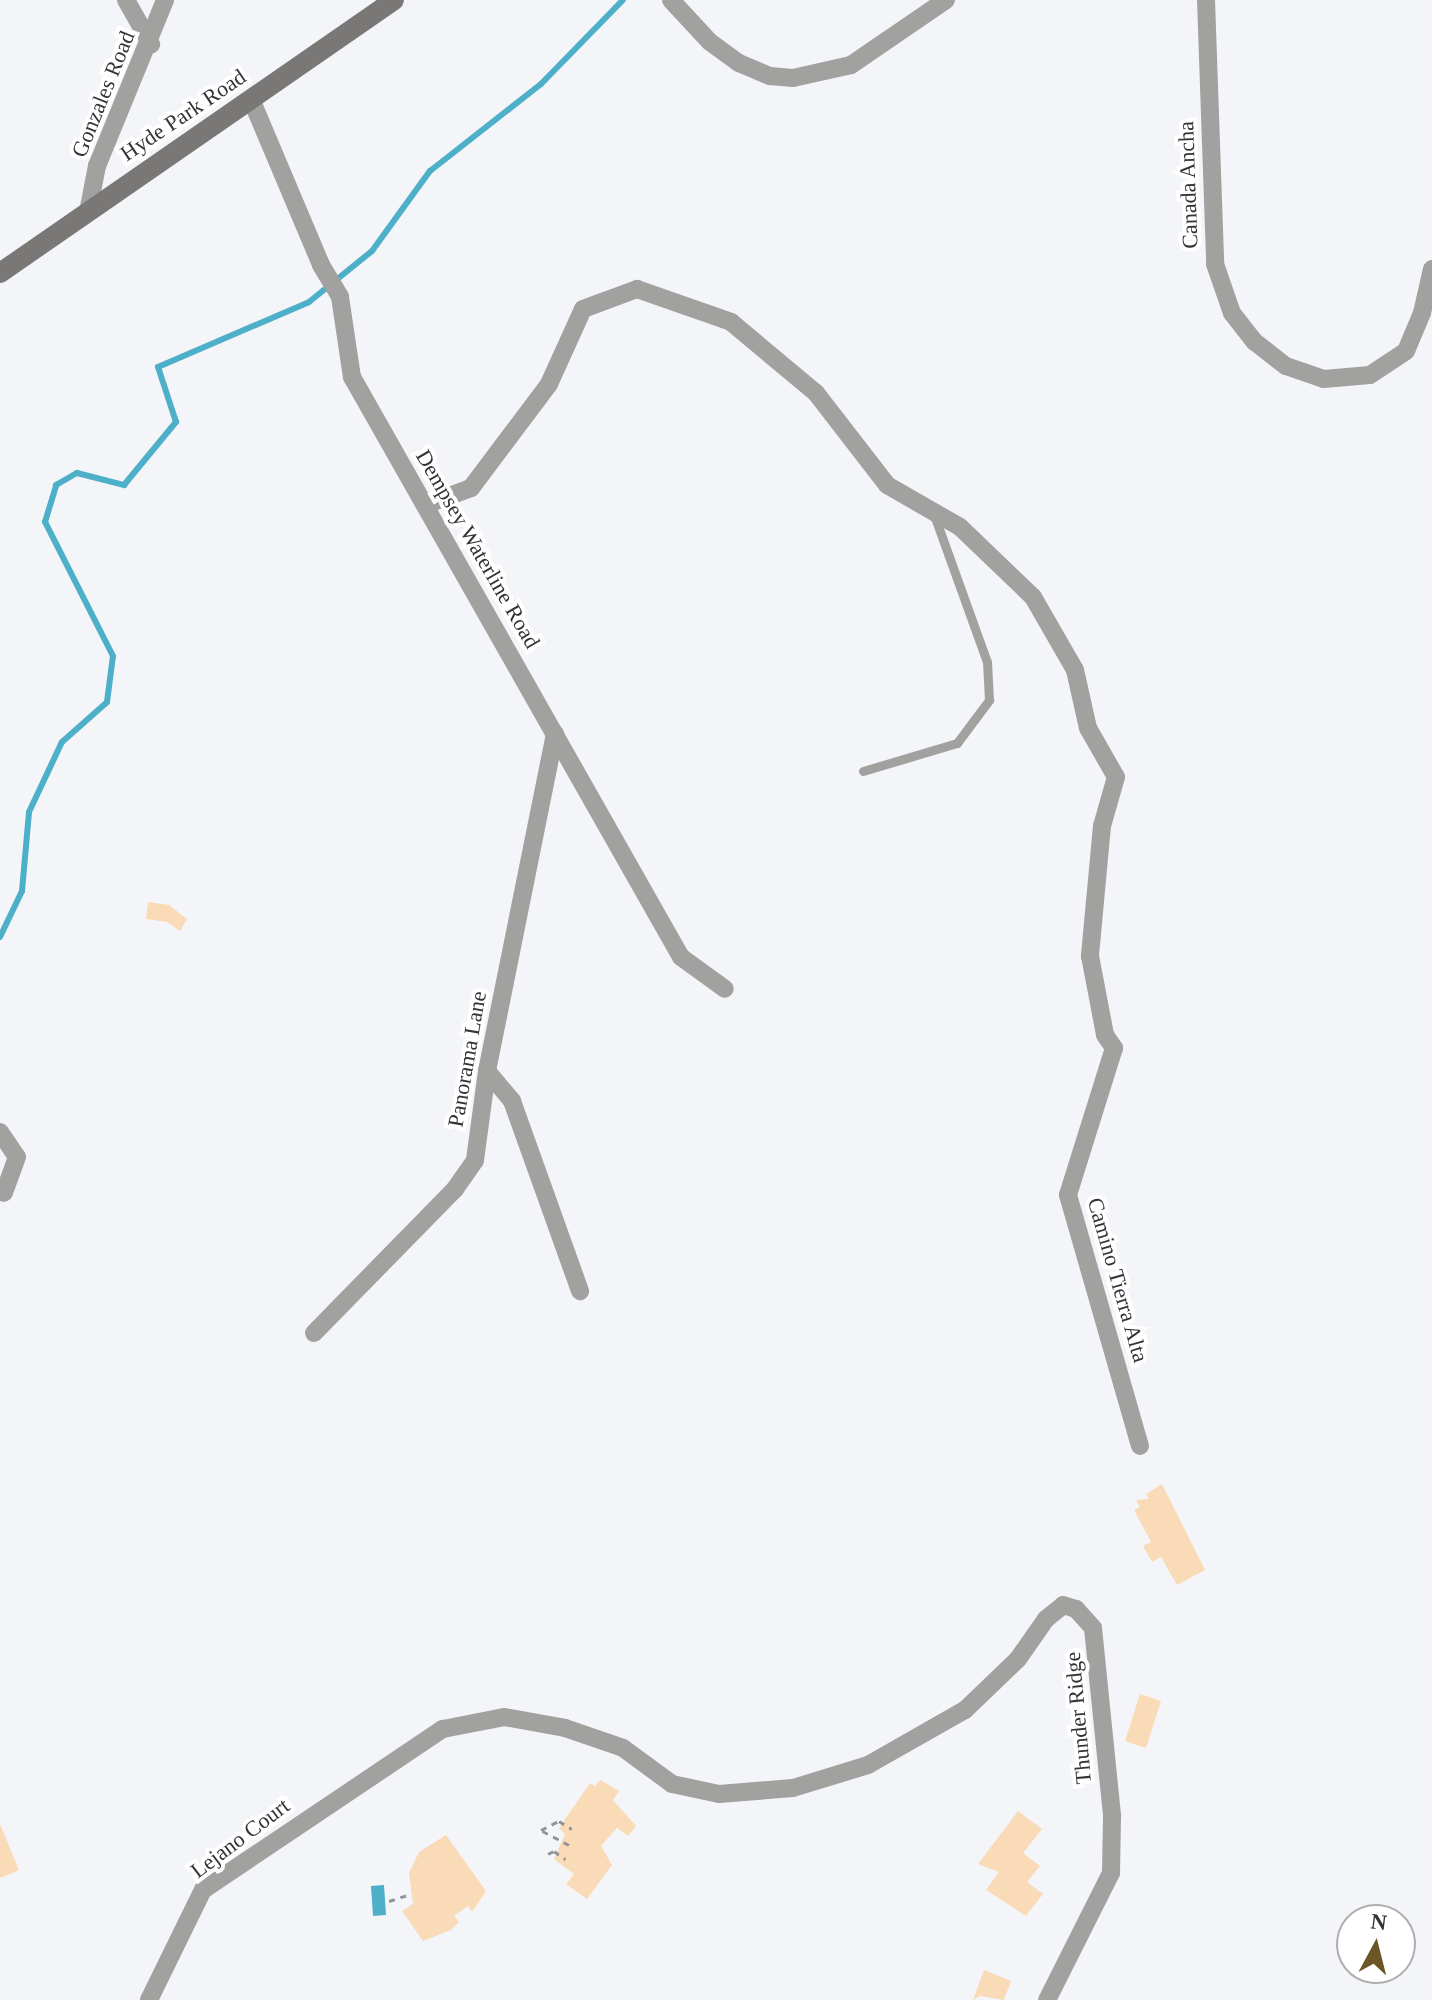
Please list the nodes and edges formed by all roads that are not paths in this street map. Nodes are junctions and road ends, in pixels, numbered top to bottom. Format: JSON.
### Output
{"nodes":[{"id":1,"x":126,"y":0,"type":"edge"},
{"id":2,"x":165,"y":0,"type":"edge"},
{"id":3,"x":394,"y":0,"type":"edge"},
{"id":4,"x":671,"y":0,"type":"edge"},
{"id":5,"x":946,"y":0,"type":"edge"},
{"id":6,"x":1206,"y":0,"type":"edge"},
{"id":7,"x":151,"y":44,"type":"junction"},
{"id":8,"x":251,"y":99,"type":"junction"},
{"id":9,"x":89,"y":207,"type":"junction"},
{"id":10,"x":1432,"y":269,"type":"edge"},
{"id":11,"x":0,"y":273,"type":"edge"},
{"id":12,"x":425,"y":505,"type":"junction"},
{"id":13,"x":933,"y":512,"type":"junction"},
{"id":14,"x":555,"y":734,"type":"junction"},
{"id":15,"x":863,"y":771,"type":"dead end"},
{"id":16,"x":725,"y":989,"type":"dead end"},
{"id":17,"x":487,"y":1071,"type":"junction"},
{"id":18,"x":0,"y":1132,"type":"edge"},
{"id":19,"x":4,"y":1193,"type":"dead end"},
{"id":20,"x":580,"y":1291,"type":"dead end"},
{"id":21,"x":314,"y":1333,"type":"dead end"},
{"id":22,"x":1140,"y":1446,"type":"dead end"},
{"id":23,"x":323,"y":1806,"type":"joint"},
{"id":24,"x":149,"y":2000,"type":"edge"},
{"id":25,"x":1047,"y":2000,"type":"edge"}],
"edges":[{"from":1,"to":7,"type":"street"},
{"from":2,"to":7,"type":"street","name":"Gonzales Road"},
{"from":3,"to":8,"type":"main road","name":"Hyde Park Road"},
{"from":4,"to":5,"type":"street"},
{"from":6,"to":10,"type":"street","name":"Canada Ancha"},
{"from":7,"to":9,"type":"street","name":"Gonzales Road"},
{"from":8,"to":9,"type":"main road","name":"Hyde Park Road"},
{"from":8,"to":12,"type":"street","name":"Dempsey Waterline Road"},
{"from":9,"to":11,"type":"main road","name":"Hyde Park Road"},
{"from":12,"to":13,"type":"street","name":"Camino Tierra Alta"},
{"from":12,"to":14,"type":"street","name":"Dempsey Waterline Road"},
{"from":13,"to":15,"type":"lane"},
{"from":13,"to":22,"type":"street","name":"Camino Tierra Alta"},
{"from":14,"to":16,"type":"street","name":"Dempsey Waterline Road"},
{"from":14,"to":17,"type":"street","name":"Panorama Lane"},
{"from":17,"to":20,"type":"street"},
{"from":17,"to":21,"type":"street","name":"Panorama Lane"},
{"from":18,"to":19,"type":"street"},
{"from":23,"to":24,"type":"street","name":"Lejano Court"},
{"from":23,"to":25,"type":"street","name":"Thunder Ridge"}]}
